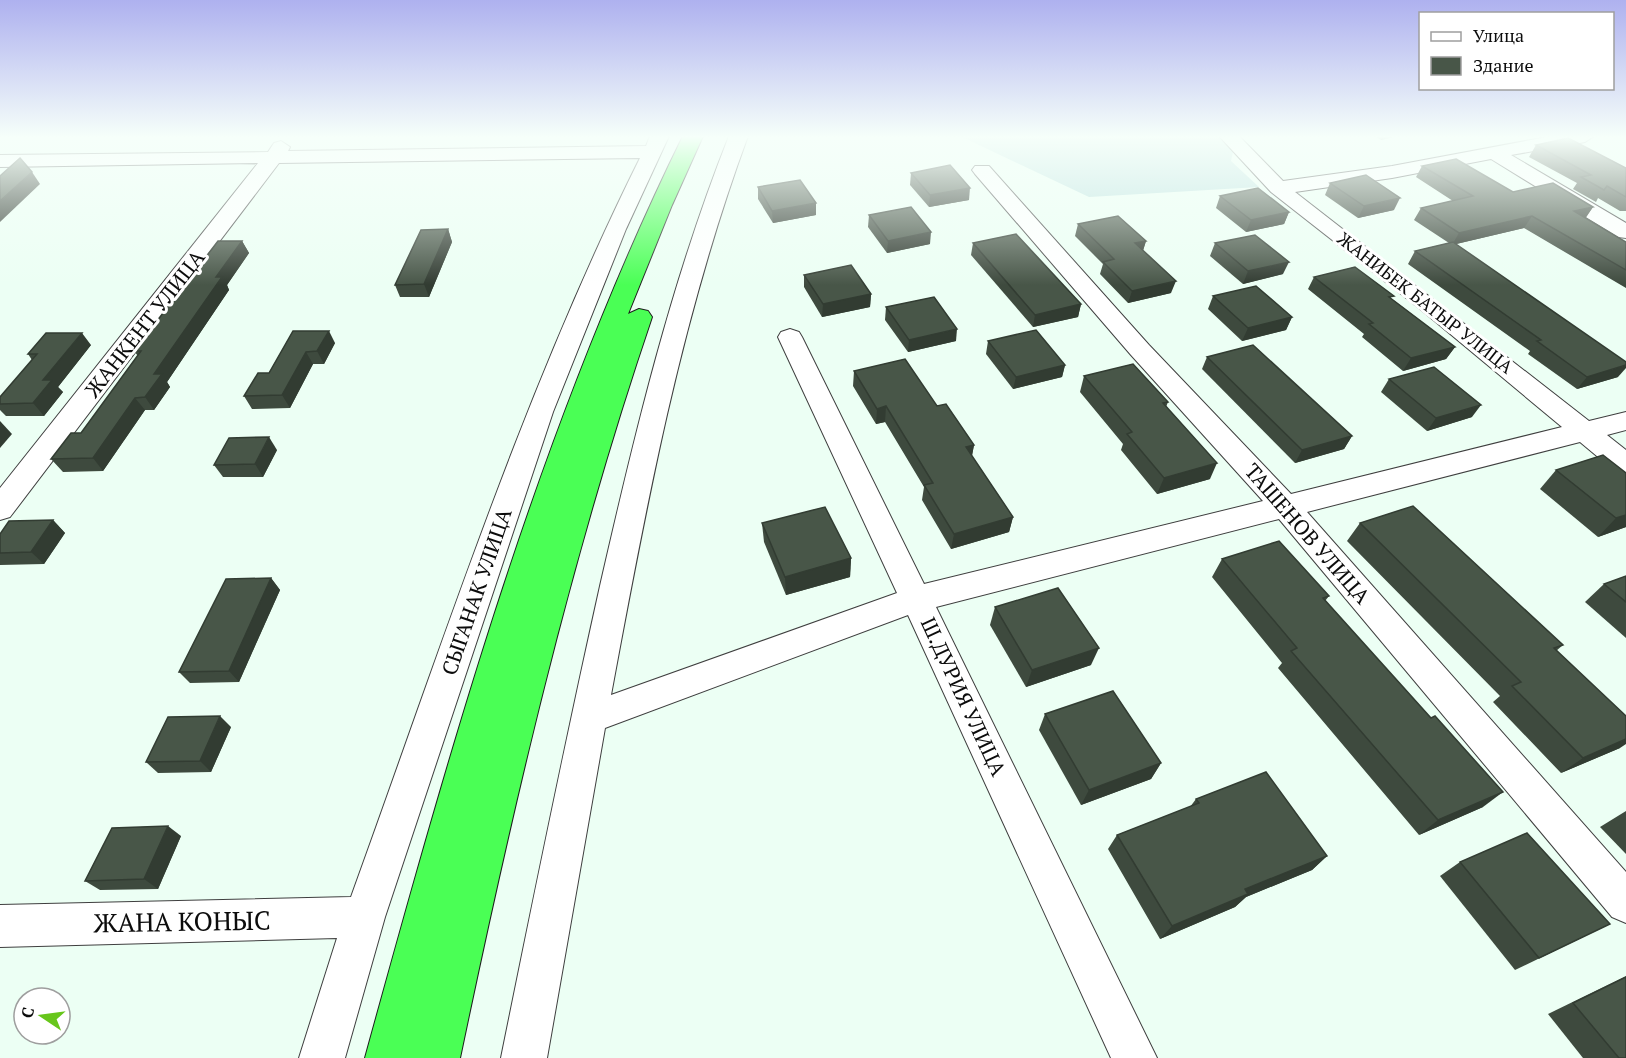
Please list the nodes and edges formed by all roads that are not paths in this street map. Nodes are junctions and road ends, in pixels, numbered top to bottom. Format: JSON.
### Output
{"nodes":[{"id":1,"x":251,"y":185,"type":"edge"},
{"id":2,"x":636,"y":185,"type":"edge"},
{"id":3,"x":668,"y":185,"type":"edge"},
{"id":4,"x":688,"y":185,"type":"edge"},
{"id":5,"x":719,"y":185,"type":"edge"},
{"id":6,"x":995,"y":185,"type":"edge"},
{"id":7,"x":1275,"y":185,"type":"edge"},
{"id":8,"x":1297,"y":185,"type":"edge"},
{"id":9,"x":1548,"y":185,"type":"edge"},
{"id":10,"x":1278,"y":188,"type":"junction"},
{"id":11,"x":1626,"y":232,"type":"edge"},
{"id":12,"x":790,"y":337,"type":"dead end"},
{"id":13,"x":1626,"y":420,"type":"edge"},
{"id":14,"x":1584,"y":431,"type":"junction"},
{"id":15,"x":1626,"y":465,"type":"edge"},
{"id":16,"x":1285,"y":506,"type":"junction"},
{"id":17,"x":0,"y":509,"type":"edge"},
{"id":18,"x":916,"y":599,"type":"junction"},
{"id":19,"x":587,"y":719,"type":"junction"},
{"id":20,"x":1626,"y":903,"type":"edge"},
{"id":21,"x":364,"y":917,"type":"junction"},
{"id":22,"x":0,"y":926,"type":"edge"},
{"id":23,"x":322,"y":1058,"type":"edge"},
{"id":24,"x":390,"y":1058,"type":"edge"},
{"id":25,"x":435,"y":1058,"type":"edge"},
{"id":26,"x":524,"y":1058,"type":"edge"},
{"id":27,"x":1134,"y":1058,"type":"edge"}],
"edges":[{"from":1,"to":17,"type":"street","name":"ЖАНКЕНТ УЛИЦА"},
{"from":2,"to":21,"type":"street","name":"СЫГАНАК УЛИЦА"},
{"from":3,"to":24,"type":"highway"},
{"from":4,"to":25,"type":"highway"},
{"from":5,"to":19,"type":"street"},
{"from":6,"to":16,"type":"street","name":"ТАШЕНОВ УЛИЦА"},
{"from":7,"to":10,"type":"street","name":"ЖАНИБЕК БАТЫР УЛИЦА"},
{"from":8,"to":10,"type":"street"},
{"from":9,"to":11,"type":"street"},
{"from":10,"to":14,"type":"street","name":"ЖАНИБЕК БАТЫР УЛИЦА"},
{"from":12,"to":18,"type":"street","name":"Ш.ДУРИЯ УЛИЦА"},
{"from":13,"to":14,"type":"street"},
{"from":14,"to":15,"type":"street","name":"ЖАНИБЕК БАТЫР УЛИЦА"},
{"from":14,"to":16,"type":"street"},
{"from":16,"to":18,"type":"street"},
{"from":16,"to":20,"type":"street","name":"ТАШЕНОВ УЛИЦА"},
{"from":18,"to":19,"type":"street"},
{"from":18,"to":27,"type":"street","name":"Ш.ДУРИЯ УЛИЦА"},
{"from":19,"to":26,"type":"street"},
{"from":21,"to":22,"type":"street","name":"ЖАНА КОНЫС"},
{"from":21,"to":23,"type":"street","name":"СЫГАНАК УЛИЦА"}]}
